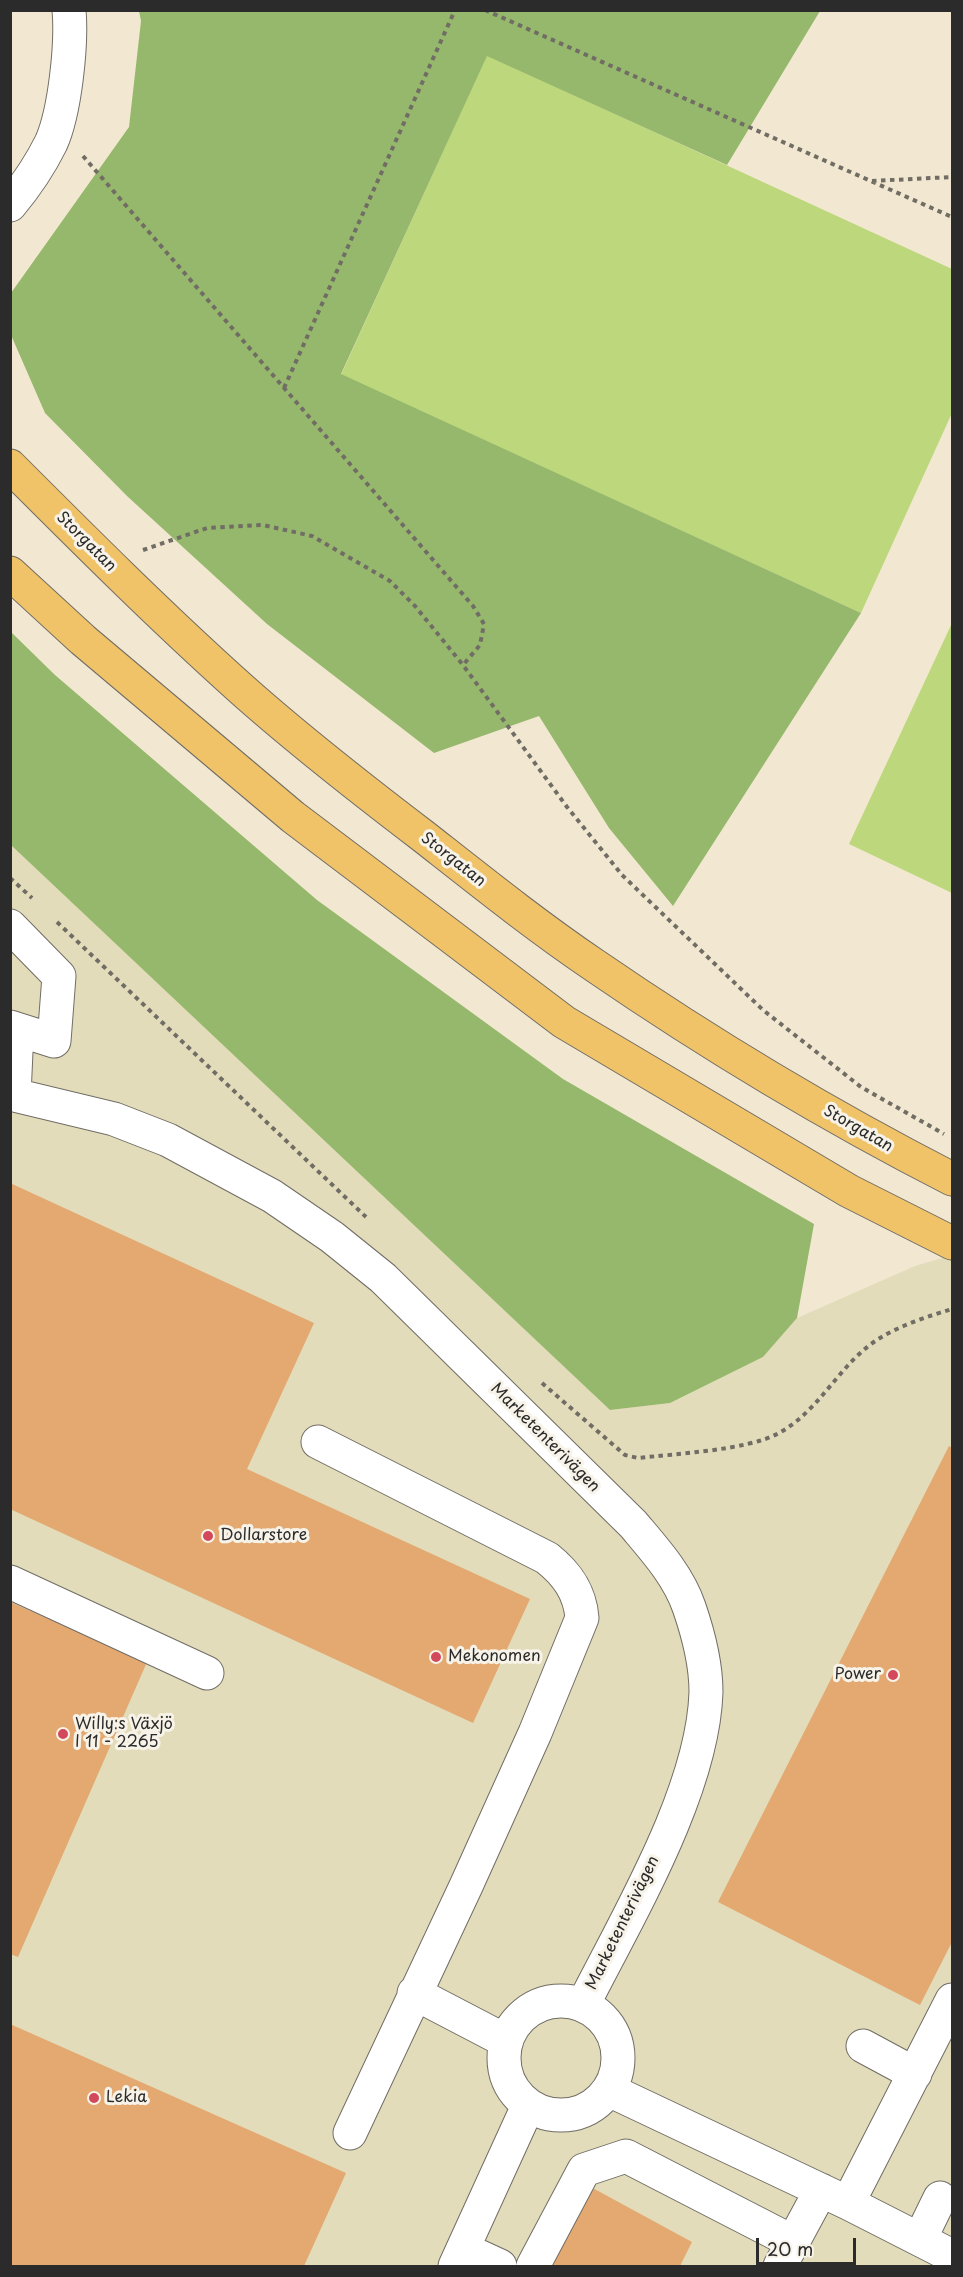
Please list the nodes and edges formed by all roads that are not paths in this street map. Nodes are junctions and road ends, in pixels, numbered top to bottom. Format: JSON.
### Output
{"nodes":[{"id":1,"x":69,"y":10,"type":"edge"},
{"id":2,"x":65,"y":144,"type":"junction"},
{"id":3,"x":10,"y":168,"type":"edge"},
{"id":4,"x":10,"y":205,"type":"edge"},
{"id":5,"x":10,"y":466,"type":"edge"},
{"id":6,"x":10,"y":573,"type":"edge"},
{"id":7,"x":10,"y":926,"type":"edge"},
{"id":8,"x":14,"y":1028,"type":"edge"},
{"id":9,"x":12,"y":1095,"type":"edge"},
{"id":10,"x":952,"y":1179,"type":"edge"},
{"id":11,"x":952,"y":1243,"type":"edge"},
{"id":12,"x":318,"y":1442,"type":"dead end"},
{"id":13,"x":10,"y":1582,"type":"edge"},
{"id":14,"x":207,"y":1673,"type":"dead end"},
{"id":15,"x":414,"y":1993,"type":"junction"},
{"id":16,"x":952,"y":2000,"type":"edge"},
{"id":17,"x":583,"y":2005,"type":"junction"},
{"id":18,"x":506,"y":2041,"type":"junction"},
{"id":19,"x":863,"y":2046,"type":"dead end"},
{"id":20,"x":915,"y":2074,"type":"junction"},
{"id":21,"x":609,"y":2090,"type":"junction"},
{"id":22,"x":528,"y":2106,"type":"junction"},
{"id":23,"x":350,"y":2133,"type":"dead end"},
{"id":24,"x":835,"y":2196,"type":"junction"},
{"id":25,"x":940,"y":2198,"type":"dead end"},
{"id":26,"x":920,"y":2239,"type":"junction"},
{"id":27,"x":787,"y":2254,"type":"edge"},
{"id":28,"x":952,"y":2256,"type":"edge"},
{"id":29,"x":459,"y":2258,"type":"edge"},
{"id":30,"x":500,"y":2266,"type":"edge"},
{"id":31,"x":533,"y":2266,"type":"edge"}],
"edges":[{"from":1,"to":2,"type":"street"},
{"from":2,"to":3,"type":"street"},
{"from":2,"to":4,"type":"street"},
{"from":5,"to":10,"type":"main road","name":"Storgatan"},
{"from":6,"to":11,"type":"main road"},
{"from":7,"to":8,"type":"street"},
{"from":8,"to":9,"type":"street"},
{"from":9,"to":17,"type":"street","name":"Marketenterivägen"},
{"from":12,"to":15,"type":"street"},
{"from":13,"to":14,"type":"street"},
{"from":15,"to":18,"type":"street"},
{"from":15,"to":23,"type":"street"},
{"from":16,"to":20,"type":"street"},
{"from":17,"to":18,"type":"street"},
{"from":17,"to":21,"type":"street"},
{"from":18,"to":22,"type":"street"},
{"from":19,"to":20,"type":"street"},
{"from":20,"to":24,"type":"street"},
{"from":21,"to":22,"type":"street"},
{"from":21,"to":24,"type":"street"},
{"from":22,"to":29,"type":"street"},
{"from":24,"to":26,"type":"street"},
{"from":24,"to":27,"type":"street"},
{"from":25,"to":26,"type":"street"},
{"from":26,"to":28,"type":"street"},
{"from":27,"to":31,"type":"street"},
{"from":29,"to":30,"type":"street"}]}
